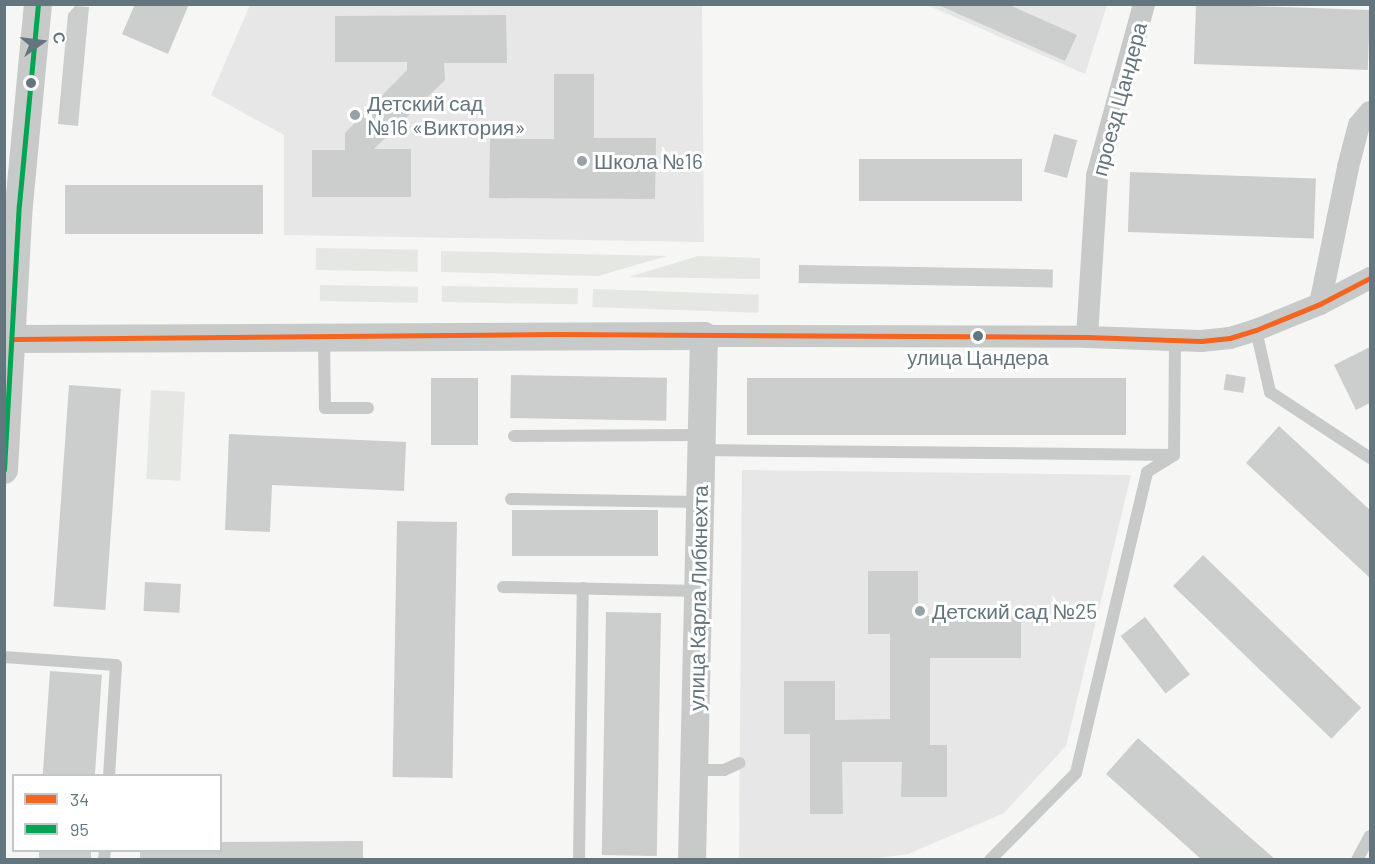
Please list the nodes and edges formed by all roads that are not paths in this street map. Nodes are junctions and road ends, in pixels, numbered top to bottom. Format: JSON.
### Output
{"nodes":[{"id":1,"x":38,"y":4,"type":"edge"},
{"id":2,"x":1144,"y":4,"type":"edge"},
{"id":3,"x":1371,"y":112,"type":"edge"},
{"id":4,"x":1371,"y":278,"type":"edge"},
{"id":5,"x":1320,"y":304,"type":"junction"},
{"id":6,"x":1256,"y":330,"type":"junction"},
{"id":7,"x":704,"y":336,"type":"junction"},
{"id":8,"x":1087,"y":337,"type":"junction"},
{"id":9,"x":324,"y":338,"type":"junction"},
{"id":10,"x":14,"y":339,"type":"junction"},
{"id":11,"x":1175,"y":340,"type":"junction"},
{"id":12,"x":368,"y":408,"type":"dead end"},
{"id":13,"x":514,"y":436,"type":"dead end"},
{"id":14,"x":702,"y":443,"type":"junction"},
{"id":15,"x":1173,"y":455,"type":"junction"},
{"id":16,"x":1371,"y":458,"type":"edge"},
{"id":17,"x":4,"y":470,"type":"edge"},
{"id":18,"x":511,"y":499,"type":"dead end"},
{"id":19,"x":700,"y":501,"type":"junction"},
{"id":20,"x":503,"y":587,"type":"dead end"},
{"id":21,"x":583,"y":588,"type":"junction"},
{"id":22,"x":699,"y":591,"type":"junction"},
{"id":23,"x":4,"y":657,"type":"edge"},
{"id":24,"x":740,"y":763,"type":"dead end"},
{"id":25,"x":694,"y":770,"type":"junction"},
{"id":26,"x":109,"y":774,"type":"edge"},
{"id":27,"x":1371,"y":837,"type":"edge"},
{"id":28,"x":579,"y":860,"type":"edge"},
{"id":29,"x":692,"y":860,"type":"edge"},
{"id":30,"x":990,"y":860,"type":"edge"},
{"id":31,"x":1357,"y":860,"type":"edge"}],
"edges":[{"from":1,"to":10,"type":"street"},
{"from":2,"to":8,"type":"street","name":"проезд Цандера"},
{"from":3,"to":5,"type":"street"},
{"from":4,"to":5,"type":"street"},
{"from":5,"to":6,"type":"street"},
{"from":6,"to":11,"type":"street"},
{"from":6,"to":16,"type":"lane"},
{"from":7,"to":8,"type":"street"},
{"from":7,"to":9,"type":"street"},
{"from":7,"to":14,"type":"street","name":"улица Карла Либкнехта"},
{"from":8,"to":11,"type":"street"},
{"from":9,"to":10,"type":"street"},
{"from":9,"to":12,"type":"lane"},
{"from":10,"to":17,"type":"street"},
{"from":11,"to":15,"type":"lane"},
{"from":13,"to":14,"type":"lane"},
{"from":14,"to":15,"type":"lane"},
{"from":14,"to":19,"type":"street","name":"улица Карла Либкнехта"},
{"from":15,"to":30,"type":"lane"},
{"from":18,"to":19,"type":"lane"},
{"from":19,"to":22,"type":"street","name":"улица Карла Либкнехта"},
{"from":20,"to":21,"type":"lane"},
{"from":21,"to":22,"type":"lane"},
{"from":21,"to":28,"type":"lane"},
{"from":22,"to":25,"type":"street","name":"улица Карла Либкнехта"},
{"from":23,"to":26,"type":"lane"},
{"from":24,"to":25,"type":"lane"},
{"from":25,"to":29,"type":"street","name":"улица Карла Либкнехта"},
{"from":27,"to":31,"type":"lane"}]}
